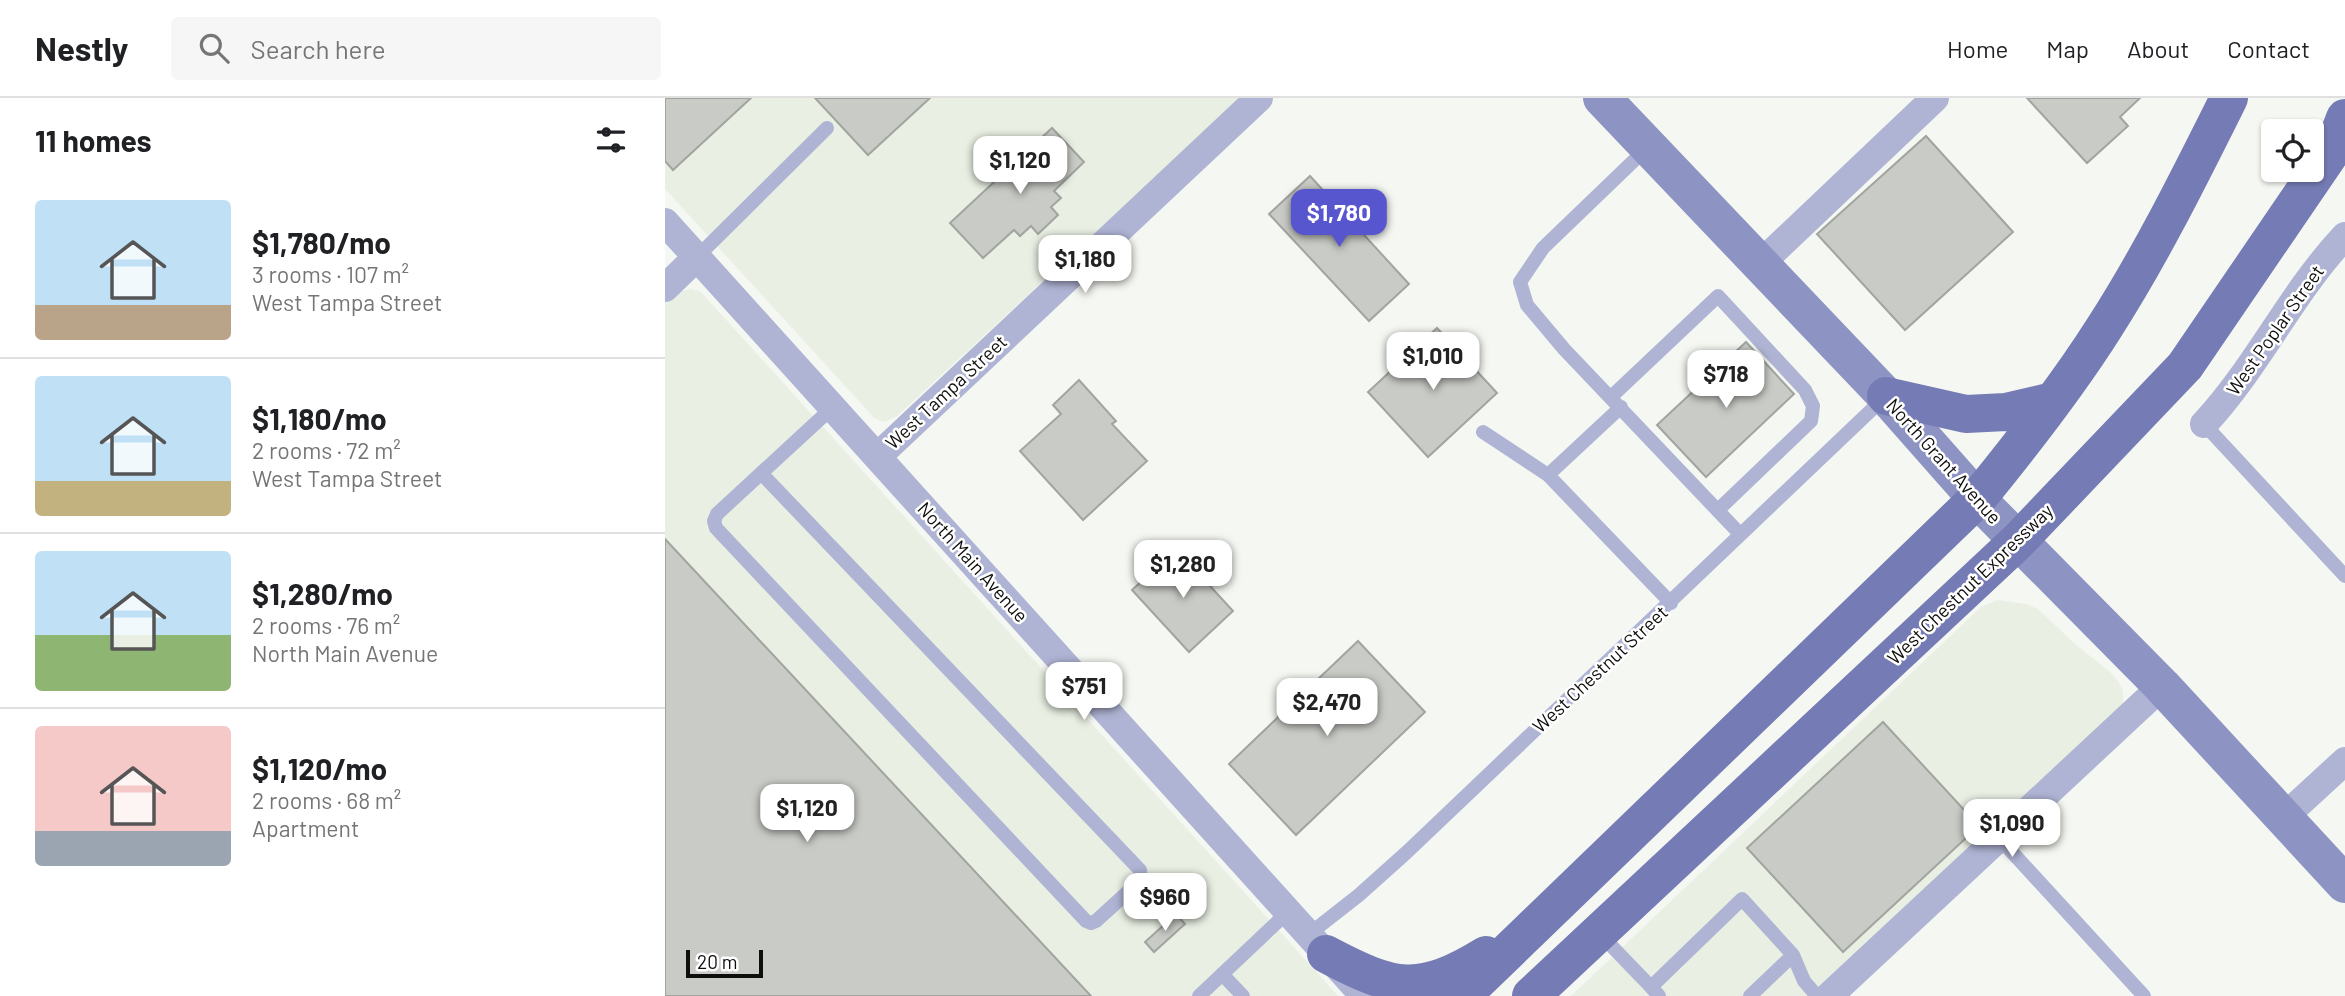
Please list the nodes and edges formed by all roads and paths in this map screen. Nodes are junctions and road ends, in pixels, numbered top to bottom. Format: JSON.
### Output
{"nodes":[{"id":1,"x":1259,"y":98,"type":"edge"},
{"id":2,"x":1602,"y":98,"type":"edge"},
{"id":3,"x":1935,"y":98,"type":"edge"},
{"id":4,"x":2229,"y":98,"type":"edge"},
{"id":5,"x":2345,"y":118,"type":"edge"},
{"id":6,"x":827,"y":128,"type":"dead end"},
{"id":7,"x":1649,"y":147,"type":"junction"},
{"id":8,"x":665,"y":222,"type":"edge"},
{"id":9,"x":2345,"y":236,"type":"edge"},
{"id":10,"x":697,"y":257,"type":"junction"},
{"id":11,"x":1759,"y":265,"type":"junction"},
{"id":12,"x":665,"y":288,"type":"edge"},
{"id":13,"x":1886,"y":396,"type":"junction"},
{"id":14,"x":2053,"y":401,"type":"junction"},
{"id":15,"x":1616,"y":402,"type":"junction"},
{"id":16,"x":834,"y":407,"type":"junction"},
{"id":17,"x":2204,"y":424,"type":"joint"},
{"id":18,"x":1483,"y":432,"type":"dead end"},
{"id":19,"x":878,"y":456,"type":"junction"},
{"id":20,"x":761,"y":473,"type":"junction"},
{"id":21,"x":1548,"y":475,"type":"junction"},
{"id":22,"x":1977,"y":499,"type":"junction"},
{"id":23,"x":1718,"y":510,"type":"junction"},
{"id":24,"x":1740,"y":534,"type":"junction"},
{"id":25,"x":2018,"y":541,"type":"junction"},
{"id":26,"x":2345,"y":576,"type":"edge"},
{"id":27,"x":1671,"y":603,"type":"junction"},
{"id":28,"x":2162,"y":686,"type":"junction"},
{"id":29,"x":2345,"y":761,"type":"edge"},
{"id":30,"x":2283,"y":818,"type":"junction"},
{"id":31,"x":1999,"y":838,"type":"junction"},
{"id":32,"x":2345,"y":884,"type":"edge"},
{"id":33,"x":1288,"y":912,"type":"junction"},
{"id":34,"x":1544,"y":919,"type":"junction"},
{"id":35,"x":1599,"y":933,"type":"junction"},
{"id":36,"x":1317,"y":944,"type":"junction"},
{"id":37,"x":1793,"y":954,"type":"junction"},
{"id":38,"x":1222,"y":974,"type":"junction"},
{"id":39,"x":1655,"y":992,"type":"edge"},
{"id":40,"x":1832,"y":994,"type":"edge"},
{"id":41,"x":1199,"y":996,"type":"edge"},
{"id":42,"x":1243,"y":996,"type":"edge"},
{"id":43,"x":1364,"y":996,"type":"edge"},
{"id":44,"x":1462,"y":996,"type":"edge"},
{"id":45,"x":1531,"y":996,"type":"edge"},
{"id":46,"x":1750,"y":996,"type":"edge"},
{"id":47,"x":2144,"y":996,"type":"edge"}],
"edges":[{"from":1,"to":19,"type":"street","name":"West Tampa Street"},
{"from":2,"to":7,"type":"main road","name":"North Grant Avenue"},
{"from":3,"to":11,"type":"street"},
{"from":4,"to":14,"type":"main road"},
{"from":5,"to":25,"type":"main road","name":"West Chestnut Expressway"},
{"from":6,"to":10,"type":"lane"},
{"from":7,"to":11,"type":"main road","name":"North Grant Avenue"},
{"from":7,"to":15,"type":"lane"},
{"from":8,"to":10,"type":"street","name":"North Main Avenue"},
{"from":9,"to":17,"type":"street","name":"West Poplar Street"},
{"from":10,"to":12,"type":"street"},
{"from":10,"to":16,"type":"street","name":"North Main Avenue"},
{"from":11,"to":13,"type":"main road","name":"North Grant Avenue"},
{"from":13,"to":14,"type":"main road"},
{"from":13,"to":22,"type":"main road","name":"North Grant Avenue"},
{"from":13,"to":24,"type":"lane","name":"West Chestnut Street"},
{"from":14,"to":22,"type":"main road"},
{"from":15,"to":21,"type":"lane"},
{"from":15,"to":23,"type":"lane"},
{"from":15,"to":23,"type":"lane"},
{"from":16,"to":19,"type":"street","name":"North Main Avenue"},
{"from":16,"to":20,"type":"lane"},
{"from":17,"to":26,"type":"lane"},
{"from":18,"to":21,"type":"lane"},
{"from":19,"to":33,"type":"street","name":"North Main Avenue"},
{"from":20,"to":20,"type":"lane"},
{"from":21,"to":27,"type":"lane"},
{"from":22,"to":25,"type":"main road","name":"North Grant Avenue"},
{"from":22,"to":34,"type":"main road"},
{"from":23,"to":24,"type":"lane"},
{"from":24,"to":27,"type":"lane","name":"West Chestnut Street"},
{"from":25,"to":28,"type":"main road","name":"North Grant Avenue"},
{"from":25,"to":35,"type":"main road","name":"West Chestnut Expressway"},
{"from":27,"to":36,"type":"lane","name":"West Chestnut Street"},
{"from":28,"to":30,"type":"main road","name":"North Grant Avenue"},
{"from":28,"to":31,"type":"street"},
{"from":29,"to":30,"type":"street"},
{"from":30,"to":32,"type":"main road","name":"North Grant Avenue"},
{"from":31,"to":40,"type":"street"},
{"from":31,"to":47,"type":"lane"},
{"from":33,"to":36,"type":"street","name":"North Main Avenue"},
{"from":33,"to":38,"type":"lane"},
{"from":34,"to":36,"type":"main road"},
{"from":34,"to":44,"type":"main road"},
{"from":35,"to":39,"type":"lane"},
{"from":35,"to":45,"type":"main road","name":"West Chestnut Expressway"},
{"from":36,"to":43,"type":"street","name":"North Main Avenue"},
{"from":37,"to":39,"type":"lane"},
{"from":37,"to":40,"type":"lane"},
{"from":37,"to":46,"type":"lane"},
{"from":38,"to":41,"type":"lane"},
{"from":38,"to":42,"type":"lane"}]}
